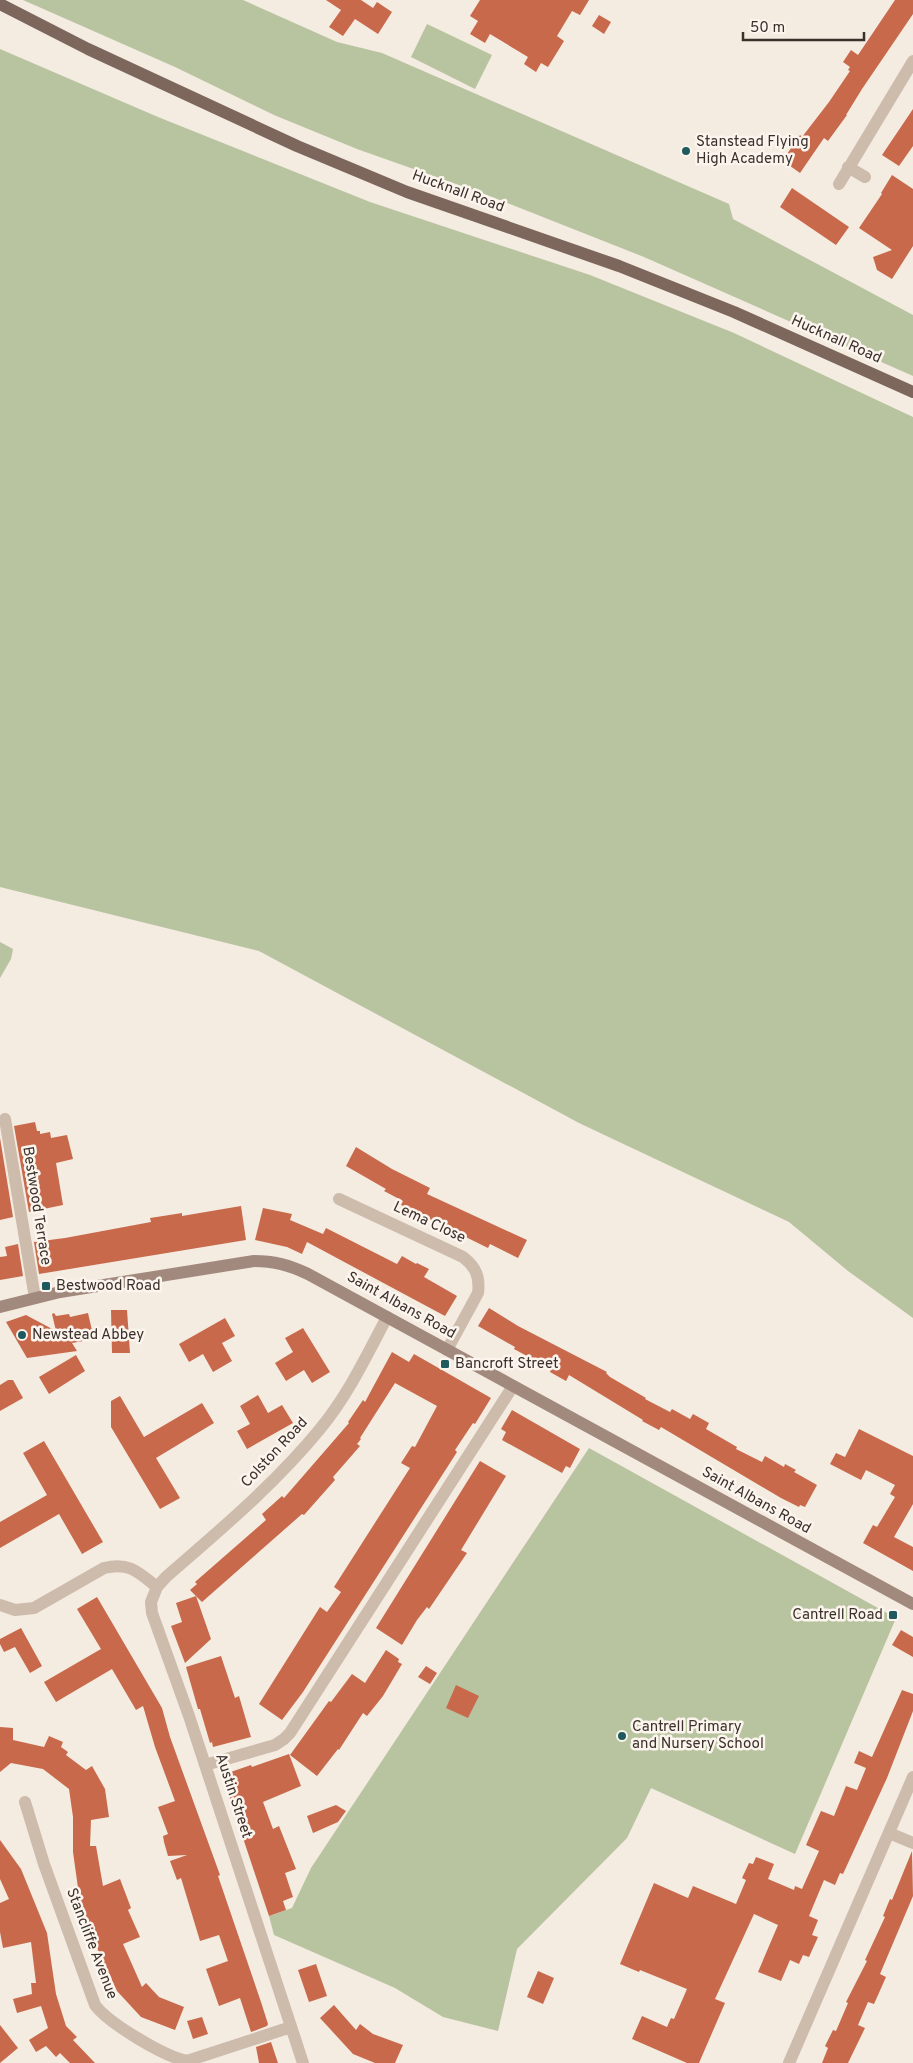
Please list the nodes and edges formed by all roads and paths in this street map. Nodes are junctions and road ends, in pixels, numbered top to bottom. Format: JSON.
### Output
{"nodes":[{"id":1,"x":0,"y":4,"type":"edge"},
{"id":2,"x":913,"y":61,"type":"edge"},
{"id":3,"x":848,"y":167,"type":"junction"},
{"id":4,"x":865,"y":177,"type":"dead end"},
{"id":5,"x":839,"y":184,"type":"dead end"},
{"id":6,"x":913,"y":392,"type":"edge"},
{"id":7,"x":5,"y":1119,"type":"dead end"},
{"id":8,"x":340,"y":1199,"type":"dead end"},
{"id":9,"x":35,"y":1298,"type":"junction"},
{"id":10,"x":0,"y":1307,"type":"edge"},
{"id":11,"x":387,"y":1317,"type":"junction"},
{"id":12,"x":447,"y":1350,"type":"junction"},
{"id":13,"x":513,"y":1386,"type":"junction"},
{"id":14,"x":158,"y":1587,"type":"junction"},
{"id":15,"x":913,"y":1604,"type":"edge"},
{"id":16,"x":0,"y":1605,"type":"edge"},
{"id":17,"x":205,"y":1765,"type":"junction"},
{"id":18,"x":913,"y":1777,"type":"edge"},
{"id":19,"x":25,"y":1802,"type":"dead end"},
{"id":20,"x":889,"y":1833,"type":"junction"},
{"id":21,"x":913,"y":1843,"type":"edge"},
{"id":22,"x":291,"y":2027,"type":"junction"},
{"id":23,"x":173,"y":2061,"type":"edge"},
{"id":24,"x":303,"y":2063,"type":"edge"},
{"id":25,"x":789,"y":2063,"type":"edge"}],
"edges":[{"from":1,"to":6,"type":"main road","name":"Hucknall Road"},
{"from":2,"to":3,"type":"street"},
{"from":3,"to":4,"type":"street"},
{"from":3,"to":5,"type":"street"},
{"from":7,"to":9,"type":"street","name":"Bestwood Terrace"},
{"from":8,"to":12,"type":"street","name":"Lema Close"},
{"from":9,"to":10,"type":"street","name":"Saint Albans Road"},
{"from":9,"to":11,"type":"street","name":"Saint Albans Road"},
{"from":11,"to":12,"type":"street","name":"Saint Albans Road"},
{"from":11,"to":14,"type":"street","name":"Colston Road"},
{"from":12,"to":13,"type":"street","name":"Saint Albans Road"},
{"from":13,"to":15,"type":"street","name":"Saint Albans Road"},
{"from":13,"to":17,"type":"street"},
{"from":14,"to":16,"type":"street"},
{"from":14,"to":17,"type":"street","name":"Austin Street"},
{"from":17,"to":22,"type":"street","name":"Austin Street"},
{"from":18,"to":20,"type":"street"},
{"from":19,"to":23,"type":"street","name":"Stancliffe Avenue"},
{"from":20,"to":21,"type":"street"},
{"from":20,"to":25,"type":"street"},
{"from":22,"to":23,"type":"street","name":"Stancliffe Avenue"},
{"from":22,"to":24,"type":"street","name":"Austin Street"}]}
